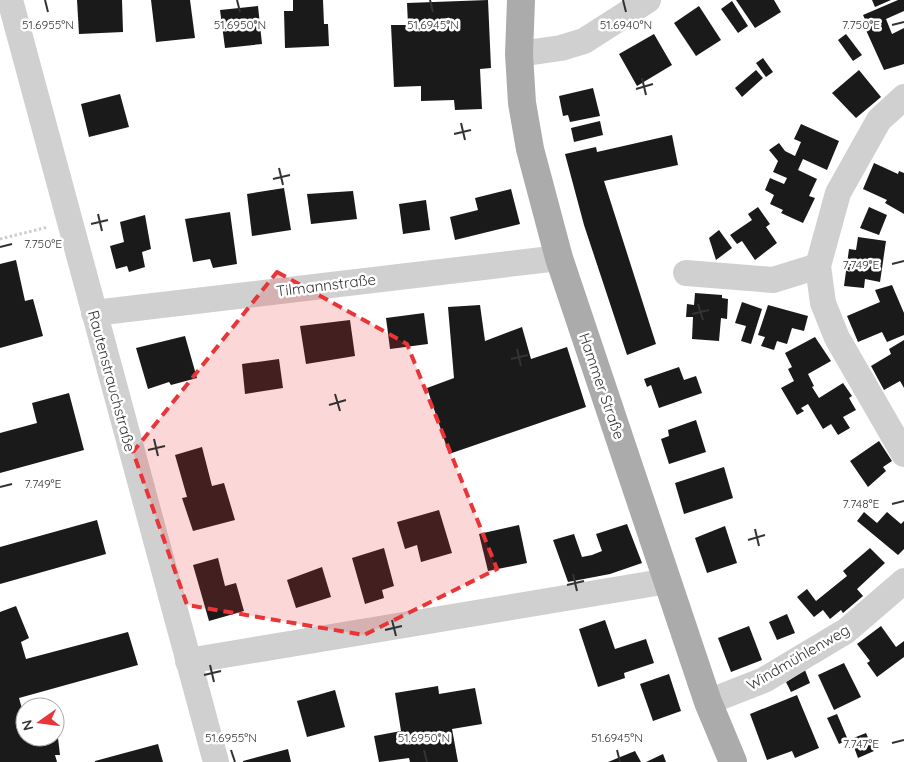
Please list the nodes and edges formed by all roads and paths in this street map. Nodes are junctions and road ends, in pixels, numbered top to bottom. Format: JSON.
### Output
{"nodes":[{"id":1,"x":10,"y":0,"type":"edge"},
{"id":2,"x":521,"y":0,"type":"edge"},
{"id":3,"x":648,"y":0,"type":"edge"},
{"id":4,"x":519,"y":54,"type":"junction"},
{"id":5,"x":904,"y":97,"type":"edge"},
{"id":6,"x":69,"y":221,"type":"junction"},
{"id":7,"x":0,"y":239,"type":"edge"},
{"id":8,"x":559,"y":258,"type":"junction"},
{"id":9,"x":818,"y":266,"type":"junction"},
{"id":10,"x":686,"y":273,"type":"dead end"},
{"id":11,"x":94,"y":312,"type":"junction"},
{"id":12,"x":904,"y":454,"type":"edge"},
{"id":13,"x":668,"y":581,"type":"junction"},
{"id":14,"x":904,"y":581,"type":"edge"},
{"id":15,"x":188,"y":661,"type":"junction"},
{"id":16,"x":708,"y":702,"type":"junction"},
{"id":17,"x":216,"y":762,"type":"edge"},
{"id":18,"x":733,"y":762,"type":"edge"}],
"edges":[{"from":1,"to":6,"type":"street","name":"Rautenstrauchstraße"},
{"from":2,"to":4,"type":"main road","name":"Hammer Straße"},
{"from":3,"to":4,"type":"street"},
{"from":4,"to":8,"type":"main road","name":"Hammer Straße"},
{"from":5,"to":9,"type":"street"},
{"from":6,"to":7,"type":"path"},
{"from":6,"to":11,"type":"street","name":"Rautenstrauchstraße"},
{"from":8,"to":11,"type":"street","name":"Tilmannstraße"},
{"from":8,"to":13,"type":"main road","name":"Hammer Straße"},
{"from":9,"to":10,"type":"street"},
{"from":9,"to":12,"type":"street"},
{"from":11,"to":15,"type":"street","name":"Rautenstrauchstraße"},
{"from":13,"to":15,"type":"street"},
{"from":13,"to":16,"type":"main road","name":"Hammer Straße"},
{"from":14,"to":16,"type":"street","name":"Windmühlenweg"},
{"from":15,"to":17,"type":"street","name":"Rautenstrauchstraße"},
{"from":16,"to":18,"type":"main road","name":"Hammer Straße"}]}
